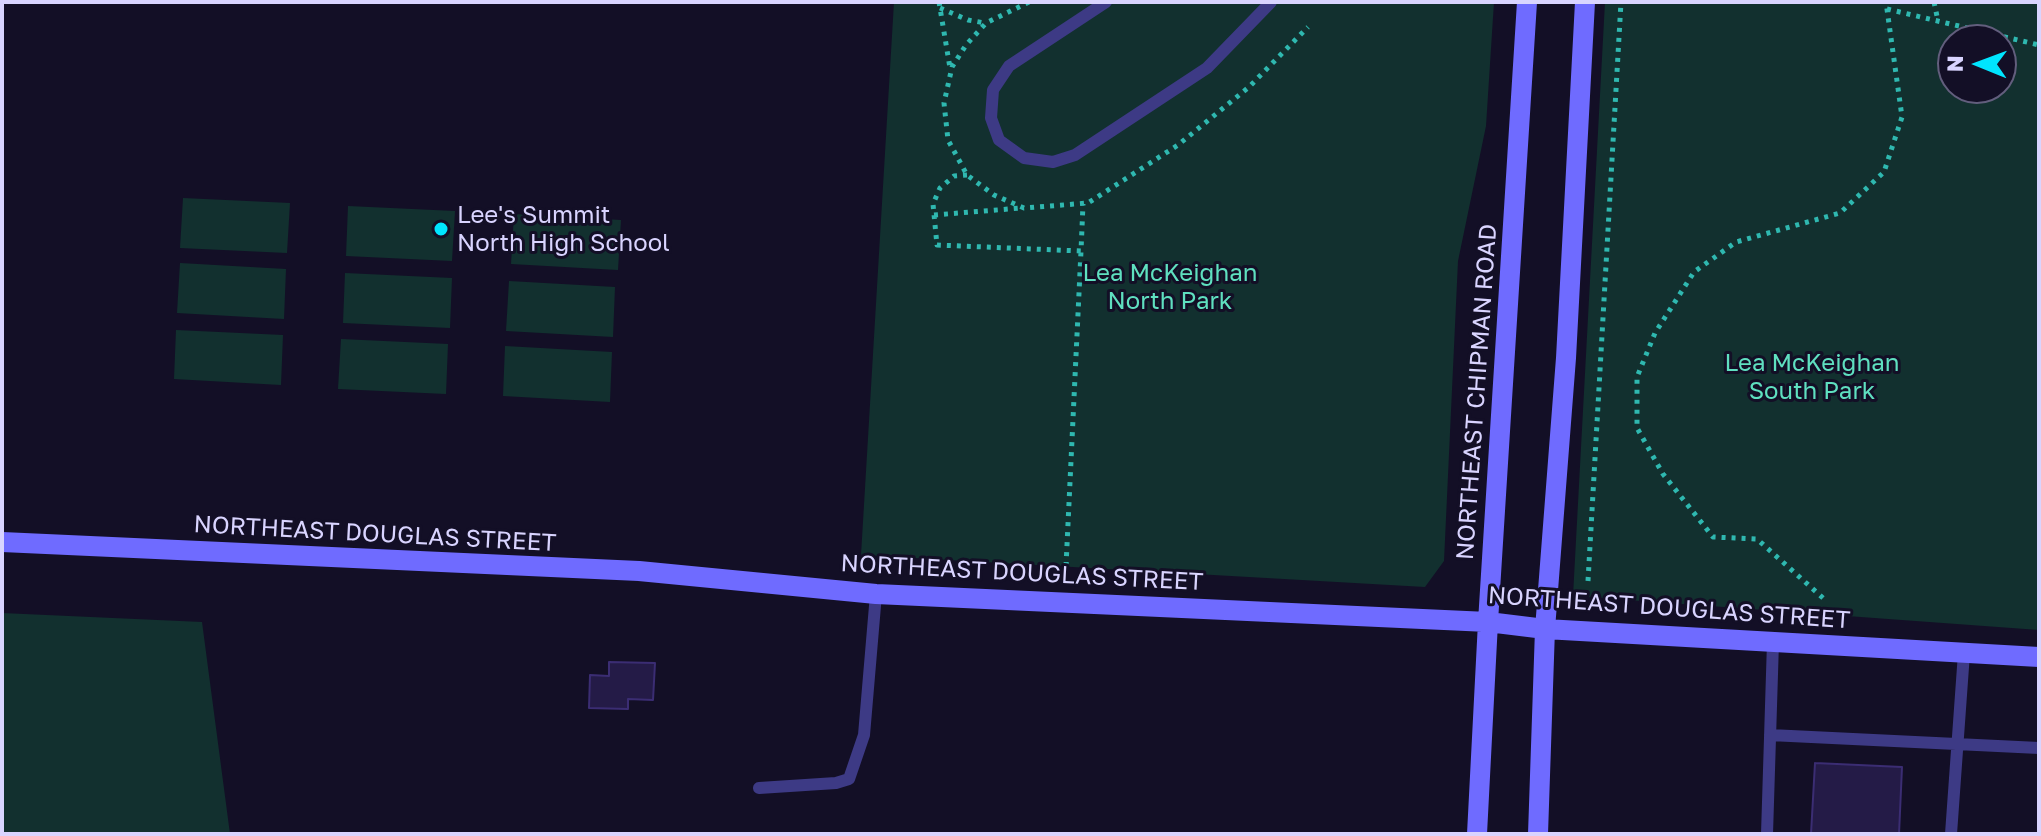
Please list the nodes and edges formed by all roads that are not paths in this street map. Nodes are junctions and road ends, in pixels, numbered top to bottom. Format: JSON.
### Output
{"nodes":[{"id":1,"x":1106,"y":2,"type":"edge"},
{"id":2,"x":1271,"y":2,"type":"edge"},
{"id":3,"x":1527,"y":2,"type":"edge"},
{"id":4,"x":1585,"y":2,"type":"edge"},
{"id":5,"x":2,"y":542,"type":"edge"},
{"id":6,"x":876,"y":594,"type":"junction"},
{"id":7,"x":1488,"y":622,"type":"junction"},
{"id":8,"x":1545,"y":629,"type":"junction"},
{"id":9,"x":1773,"y":642,"type":"junction"},
{"id":10,"x":1964,"y":653,"type":"junction"},
{"id":11,"x":2039,"y":657,"type":"edge"},
{"id":12,"x":1770,"y":735,"type":"junction"},
{"id":13,"x":1958,"y":743,"type":"junction"},
{"id":14,"x":2039,"y":748,"type":"edge"},
{"id":15,"x":759,"y":788,"type":"dead end"},
{"id":16,"x":1477,"y":834,"type":"edge"},
{"id":17,"x":1538,"y":834,"type":"edge"},
{"id":18,"x":1767,"y":834,"type":"edge"},
{"id":19,"x":1951,"y":834,"type":"edge"}],
"edges":[{"from":1,"to":2,"type":"lane"},
{"from":3,"to":7,"type":"main road","name":"NORTHEAST CHIPMAN ROAD"},
{"from":4,"to":8,"type":"main road"},
{"from":5,"to":6,"type":"main road","name":"NORTHEAST DOUGLAS STREET"},
{"from":6,"to":7,"type":"main road","name":"NORTHEAST DOUGLAS STREET"},
{"from":6,"to":15,"type":"lane"},
{"from":7,"to":8,"type":"main road","name":"NORTHEAST DOUGLAS STREET"},
{"from":7,"to":16,"type":"main road","name":"NORTHEAST CHIPMAN ROAD"},
{"from":8,"to":9,"type":"main road","name":"NORTHEAST DOUGLAS STREET"},
{"from":8,"to":17,"type":"main road"},
{"from":9,"to":10,"type":"main road","name":"NORTHEAST DOUGLAS STREET"},
{"from":9,"to":12,"type":"lane"},
{"from":10,"to":11,"type":"main road","name":"NORTHEAST DOUGLAS STREET"},
{"from":10,"to":13,"type":"lane"},
{"from":12,"to":13,"type":"lane"},
{"from":12,"to":18,"type":"lane"},
{"from":13,"to":14,"type":"lane"},
{"from":13,"to":19,"type":"lane"}]}
